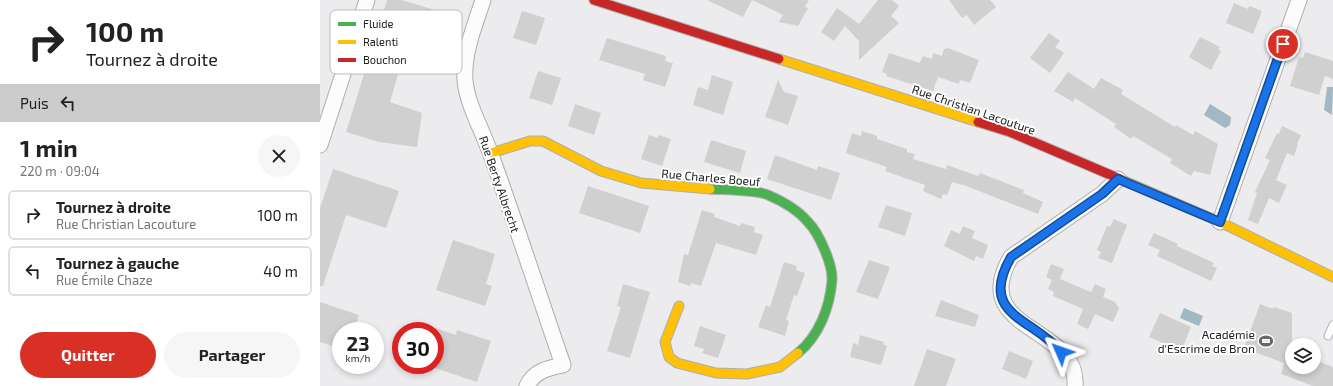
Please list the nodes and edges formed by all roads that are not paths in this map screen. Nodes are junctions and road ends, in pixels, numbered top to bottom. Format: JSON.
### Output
{"nodes":[{"id":1,"x":367,"y":0,"type":"edge"},
{"id":2,"x":483,"y":0,"type":"edge"},
{"id":3,"x":594,"y":0,"type":"edge"},
{"id":4,"x":1299,"y":0,"type":"edge"},
{"id":5,"x":364,"y":10,"type":"edge"},
{"id":6,"x":343,"y":74,"type":"edge"},
{"id":7,"x":320,"y":145,"type":"edge"},
{"id":8,"x":490,"y":153,"type":"junction"},
{"id":9,"x":1118,"y":179,"type":"junction"},
{"id":10,"x":1220,"y":222,"type":"junction"},
{"id":11,"x":1333,"y":277,"type":"edge"},
{"id":12,"x":679,"y":306,"type":"dead end"},
{"id":13,"x":1333,"y":325,"type":"edge"},
{"id":14,"x":1328,"y":336,"type":"dead end"},
{"id":15,"x":527,"y":386,"type":"edge"},
{"id":16,"x":1075,"y":386,"type":"edge"}],
"edges":[{"from":1,"to":5,"type":"street"},
{"from":2,"to":8,"type":"street","name":"Rue Berty Albrecht"},
{"from":3,"to":9,"type":"street","name":"Rue Christian Lacouture"},
{"from":4,"to":10,"type":"street"},
{"from":6,"to":7,"type":"street"},
{"from":8,"to":12,"type":"street","name":"Rue Charles Boeuf"},
{"from":8,"to":15,"type":"street","name":"Rue Berty Albrecht"},
{"from":9,"to":10,"type":"street","name":"Rue Christian Lacouture"},
{"from":9,"to":16,"type":"street"},
{"from":10,"to":11,"type":"street","name":"Rue Christian Lacouture"},
{"from":13,"to":14,"type":"lane"}]}
